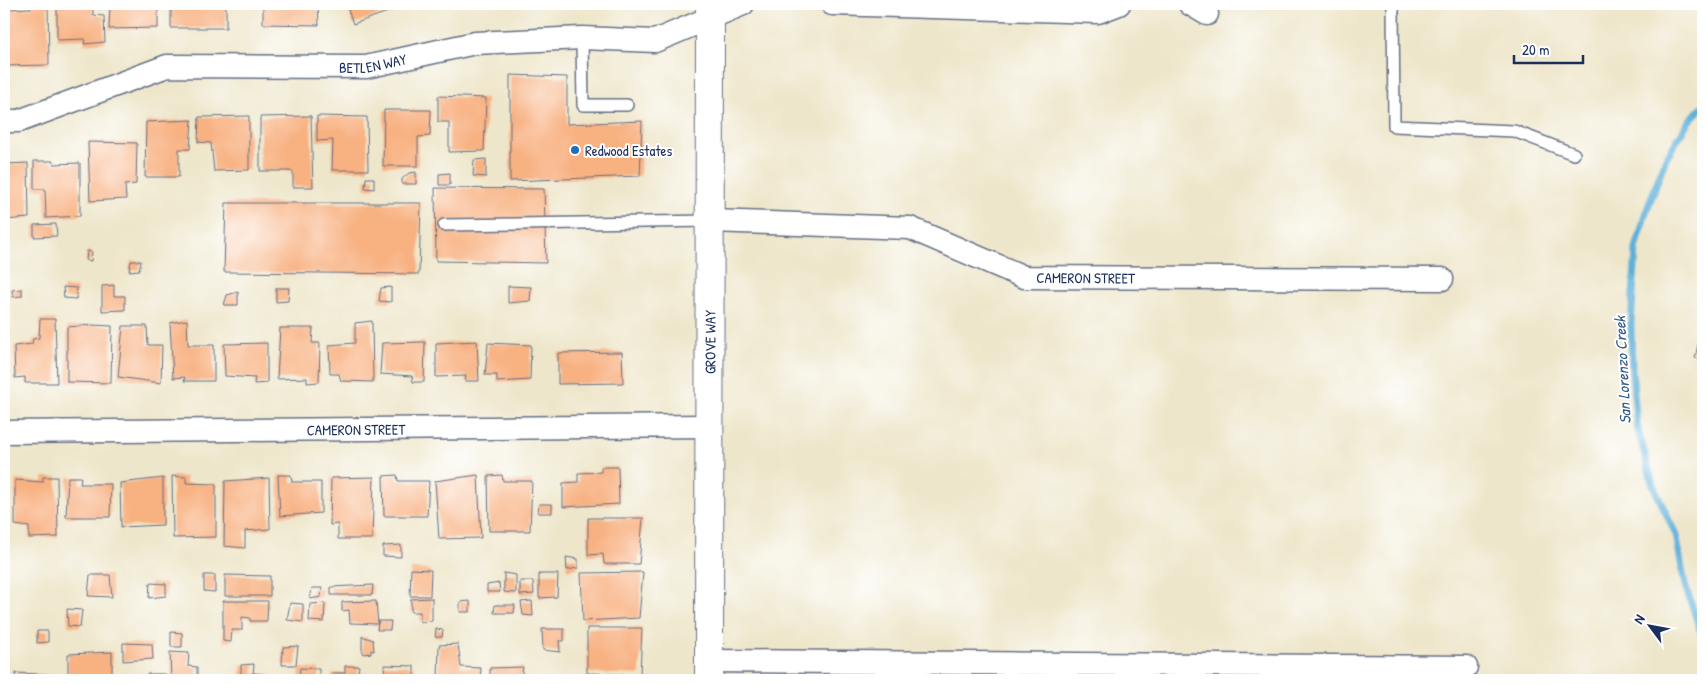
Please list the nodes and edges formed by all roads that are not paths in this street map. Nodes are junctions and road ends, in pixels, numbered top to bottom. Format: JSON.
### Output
{"nodes":[{"id":1,"x":742,"y":4,"type":"edge"},
{"id":2,"x":832,"y":4,"type":"edge"},
{"id":3,"x":1119,"y":4,"type":"edge"},
{"id":4,"x":1393,"y":4,"type":"edge"},
{"id":5,"x":710,"y":11,"type":"edge"},
{"id":6,"x":582,"y":38,"type":"junction"},
{"id":7,"x":627,"y":105,"type":"dead end"},
{"id":8,"x":4,"y":121,"type":"edge"},
{"id":9,"x":1574,"y":154,"type":"dead end"},
{"id":10,"x":710,"y":221,"type":"junction"},
{"id":11,"x":444,"y":225,"type":"dead end"},
{"id":12,"x":1442,"y":279,"type":"dead end"},
{"id":13,"x":709,"y":426,"type":"junction"},
{"id":14,"x":4,"y":432,"type":"edge"},
{"id":15,"x":1466,"y":667,"type":"dead end"},
{"id":16,"x":709,"y":671,"type":"edge"}],
"edges":[{"from":1,"to":5,"type":"street","name":"BETLEN WAY"},
{"from":2,"to":3,"type":"street"},
{"from":4,"to":9,"type":"lane"},
{"from":5,"to":6,"type":"street","name":"BETLEN WAY"},
{"from":5,"to":10,"type":"main road","name":"GROVE WAY"},
{"from":6,"to":7,"type":"lane"},
{"from":6,"to":8,"type":"street","name":"BETLEN WAY"},
{"from":10,"to":11,"type":"lane"},
{"from":10,"to":12,"type":"street","name":"CAMERON STREET"},
{"from":10,"to":13,"type":"main road","name":"GROVE WAY"},
{"from":13,"to":14,"type":"street","name":"CAMERON STREET"},
{"from":13,"to":16,"type":"main road","name":"GROVE WAY"},
{"from":15,"to":16,"type":"street"}]}
